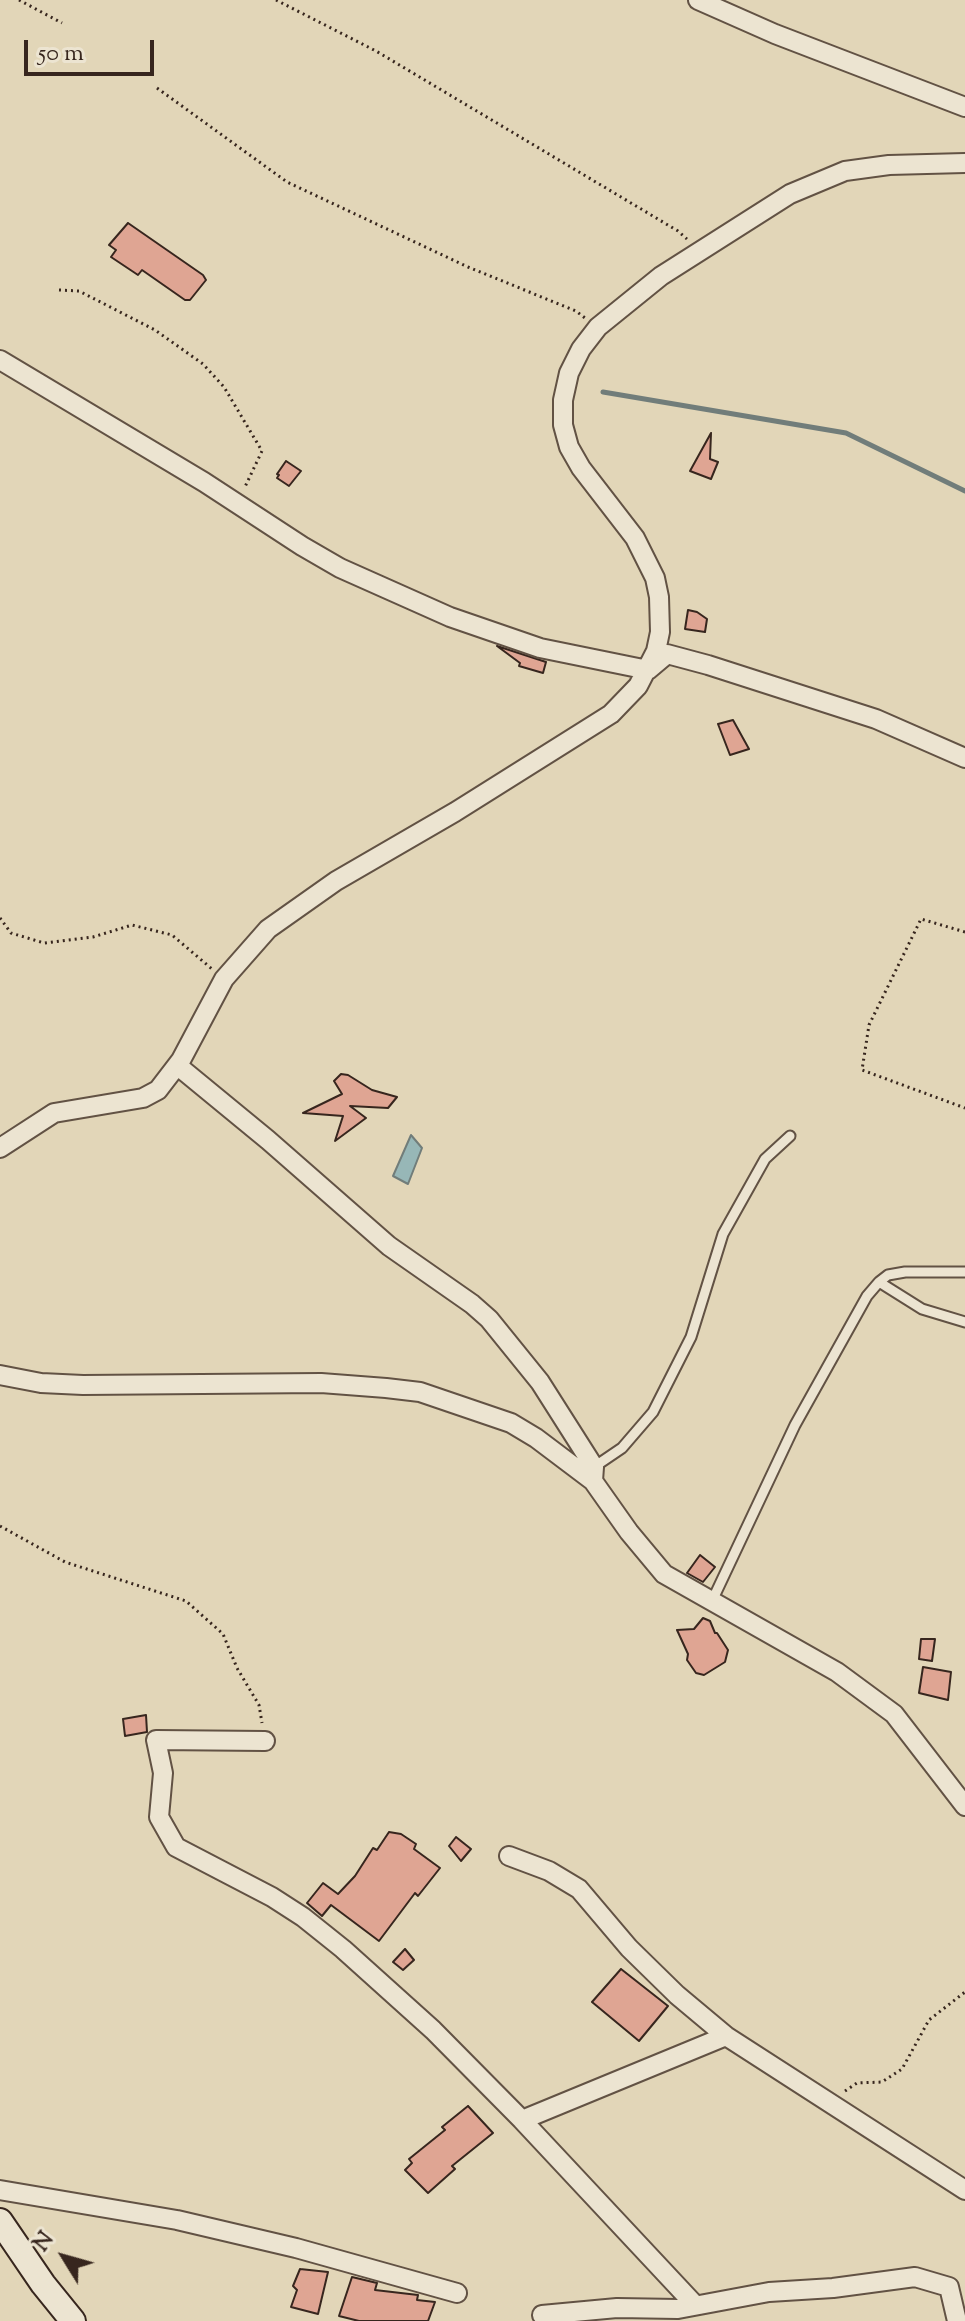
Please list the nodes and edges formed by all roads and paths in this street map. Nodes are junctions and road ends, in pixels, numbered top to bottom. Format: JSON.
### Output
{"nodes":[{"id":1,"x":19,"y":0,"type":"edge"},
{"id":2,"x":276,"y":0,"type":"edge"},
{"id":3,"x":698,"y":0,"type":"edge"},
{"id":4,"x":62,"y":23,"type":"dead end"},
{"id":5,"x":157,"y":88,"type":"dead end"},
{"id":6,"x":965,"y":107,"type":"edge"},
{"id":7,"x":965,"y":163,"type":"edge"},
{"id":8,"x":700,"y":250,"type":"junction"},
{"id":9,"x":59,"y":290,"type":"dead end"},
{"id":10,"x":598,"y":327,"type":"junction"},
{"id":11,"x":0,"y":360,"type":"edge"},
{"id":12,"x":238,"y":504,"type":"junction"},
{"id":13,"x":648,"y":670,"type":"junction"},
{"id":14,"x":965,"y":758,"type":"edge"},
{"id":15,"x":0,"y":918,"type":"edge"},
{"id":16,"x":965,"y":932,"type":"edge"},
{"id":17,"x":224,"y":979,"type":"junction"},
{"id":18,"x":178,"y":1066,"type":"junction"},
{"id":19,"x":965,"y":1108,"type":"edge"},
{"id":20,"x":790,"y":1136,"type":"dead end"},
{"id":21,"x":0,"y":1148,"type":"edge"},
{"id":22,"x":965,"y":1272,"type":"edge"},
{"id":23,"x":879,"y":1282,"type":"junction"},
{"id":24,"x":965,"y":1322,"type":"edge"},
{"id":25,"x":0,"y":1375,"type":"edge"},
{"id":26,"x":594,"y":1474,"type":"junction"},
{"id":27,"x":0,"y":1526,"type":"edge"},
{"id":28,"x":712,"y":1601,"type":"junction"},
{"id":29,"x":265,"y":1741,"type":"joint"},
{"id":30,"x":965,"y":1806,"type":"edge"},
{"id":31,"x":509,"y":1856,"type":"dead end"},
{"id":32,"x":965,"y":1992,"type":"edge"},
{"id":33,"x":726,"y":2036,"type":"junction"},
{"id":34,"x":829,"y":2102,"type":"junction"},
{"id":35,"x":522,"y":2120,"type":"junction"},
{"id":36,"x":0,"y":2190,"type":"edge"},
{"id":37,"x":965,"y":2190,"type":"edge"},
{"id":38,"x":0,"y":2221,"type":"edge"},
{"id":39,"x":457,"y":2293,"type":"dead end"},
{"id":40,"x":695,"y":2305,"type":"junction"},
{"id":41,"x":542,"y":2315,"type":"dead end"},
{"id":42,"x":73,"y":2321,"type":"edge"},
{"id":43,"x":957,"y":2321,"type":"edge"}],
"edges":[{"from":1,"to":4,"type":"path"},
{"from":2,"to":8,"type":"path"},
{"from":3,"to":6,"type":"street"},
{"from":5,"to":10,"type":"path"},
{"from":7,"to":8,"type":"street"},
{"from":8,"to":10,"type":"street"},
{"from":9,"to":12,"type":"path"},
{"from":10,"to":13,"type":"street"},
{"from":11,"to":12,"type":"street"},
{"from":12,"to":13,"type":"street"},
{"from":13,"to":14,"type":"street"},
{"from":13,"to":17,"type":"street"},
{"from":15,"to":17,"type":"path"},
{"from":16,"to":19,"type":"path"},
{"from":17,"to":18,"type":"street"},
{"from":18,"to":21,"type":"street"},
{"from":18,"to":26,"type":"street"},
{"from":20,"to":26,"type":"lane"},
{"from":22,"to":23,"type":"lane"},
{"from":23,"to":24,"type":"lane"},
{"from":23,"to":28,"type":"lane"},
{"from":25,"to":26,"type":"street"},
{"from":26,"to":28,"type":"street"},
{"from":27,"to":29,"type":"path"},
{"from":28,"to":30,"type":"street"},
{"from":29,"to":35,"type":"street"},
{"from":31,"to":33,"type":"street"},
{"from":32,"to":34,"type":"path"},
{"from":33,"to":34,"type":"street"},
{"from":33,"to":35,"type":"street"},
{"from":34,"to":37,"type":"street"},
{"from":35,"to":40,"type":"street"},
{"from":36,"to":39,"type":"street"},
{"from":38,"to":42,"type":"street"},
{"from":40,"to":41,"type":"street"},
{"from":40,"to":43,"type":"street"}]}
